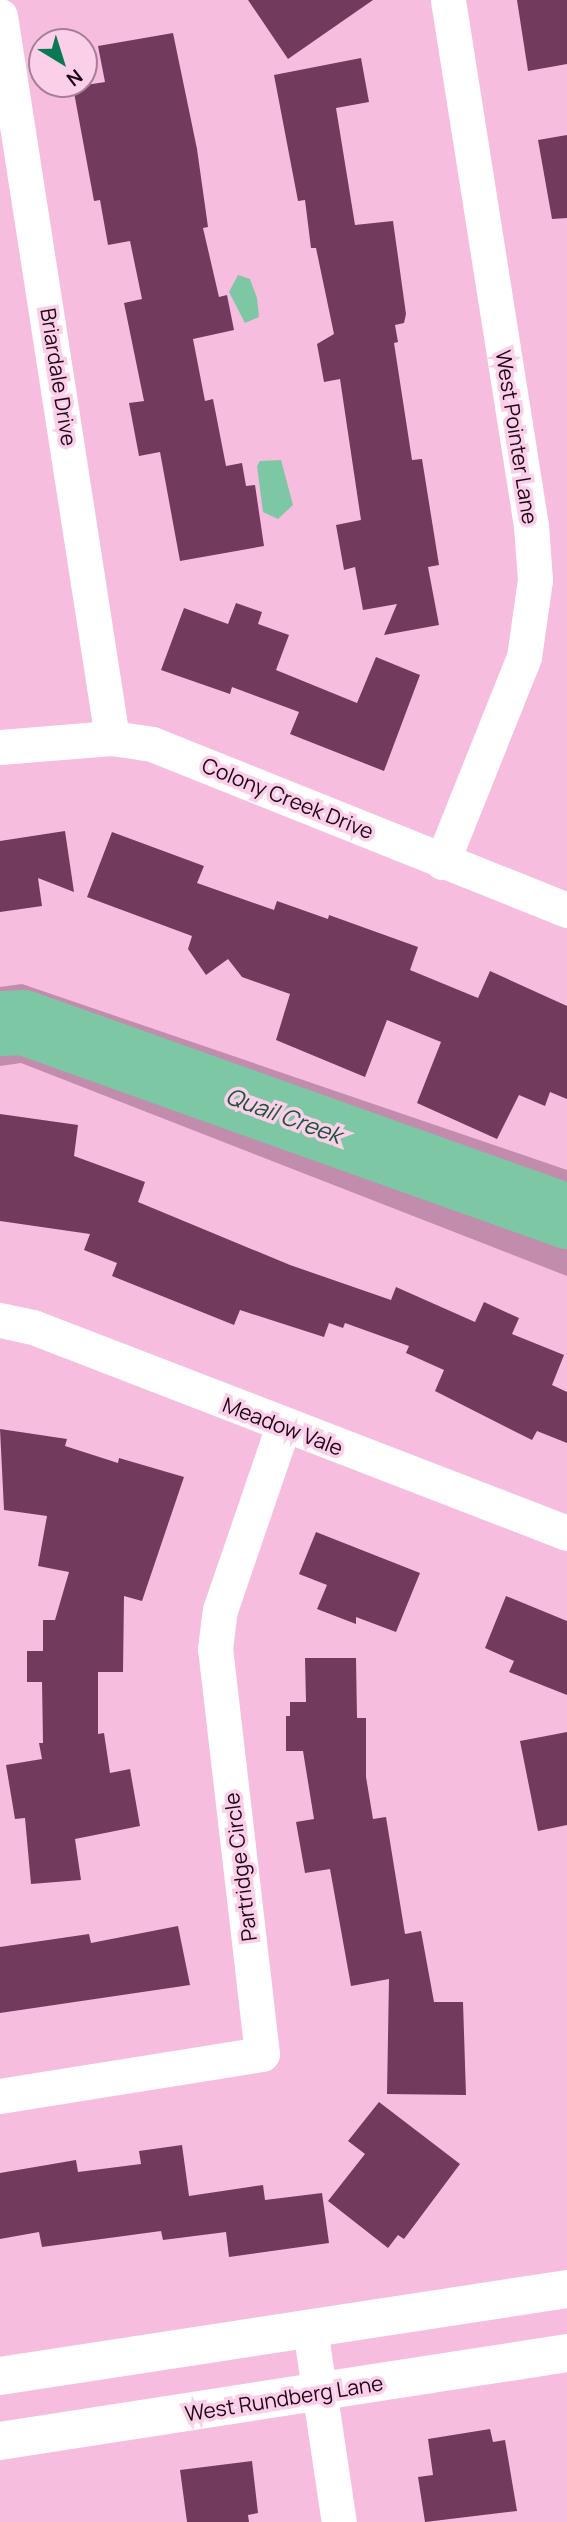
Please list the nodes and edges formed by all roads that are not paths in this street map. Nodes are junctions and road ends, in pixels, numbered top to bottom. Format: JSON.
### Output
{"nodes":[{"id":1,"x":448,"y":0,"type":"edge"},
{"id":2,"x":0,"y":16,"type":"edge"},
{"id":3,"x":112,"y":738,"type":"junction"},
{"id":4,"x":0,"y":747,"type":"edge"},
{"id":5,"x":442,"y":862,"type":"junction"},
{"id":6,"x":567,"y":910,"type":"edge"},
{"id":7,"x":0,"y":1320,"type":"edge"},
{"id":8,"x":283,"y":1426,"type":"junction"},
{"id":9,"x":567,"y":1533,"type":"edge"},
{"id":10,"x":0,"y":2096,"type":"edge"},
{"id":11,"x":567,"y":2289,"type":"edge"},
{"id":12,"x":310,"y":2329,"type":"junction"},
{"id":13,"x":567,"y":2353,"type":"edge"},
{"id":14,"x":0,"y":2376,"type":"edge"},
{"id":15,"x":320,"y":2393,"type":"junction"},
{"id":16,"x":0,"y":2441,"type":"edge"},
{"id":17,"x":339,"y":2522,"type":"edge"}],
"edges":[{"from":1,"to":5,"type":"street","name":"West Pointer Lane"},
{"from":2,"to":3,"type":"street","name":"Briardale Drive"},
{"from":3,"to":4,"type":"street","name":"Colony Creek Drive"},
{"from":3,"to":5,"type":"street","name":"Colony Creek Drive"},
{"from":5,"to":6,"type":"street","name":"Colony Creek Drive"},
{"from":7,"to":8,"type":"street","name":"Meadow Vale"},
{"from":8,"to":9,"type":"street","name":"Meadow Vale"},
{"from":8,"to":10,"type":"street","name":"Partridge Circle"},
{"from":11,"to":12,"type":"main road"},
{"from":12,"to":14,"type":"main road"},
{"from":12,"to":15,"type":"street"},
{"from":13,"to":15,"type":"main road","name":"West Rundberg Lane"},
{"from":15,"to":16,"type":"main road","name":"West Rundberg Lane"},
{"from":15,"to":17,"type":"street"}]}
